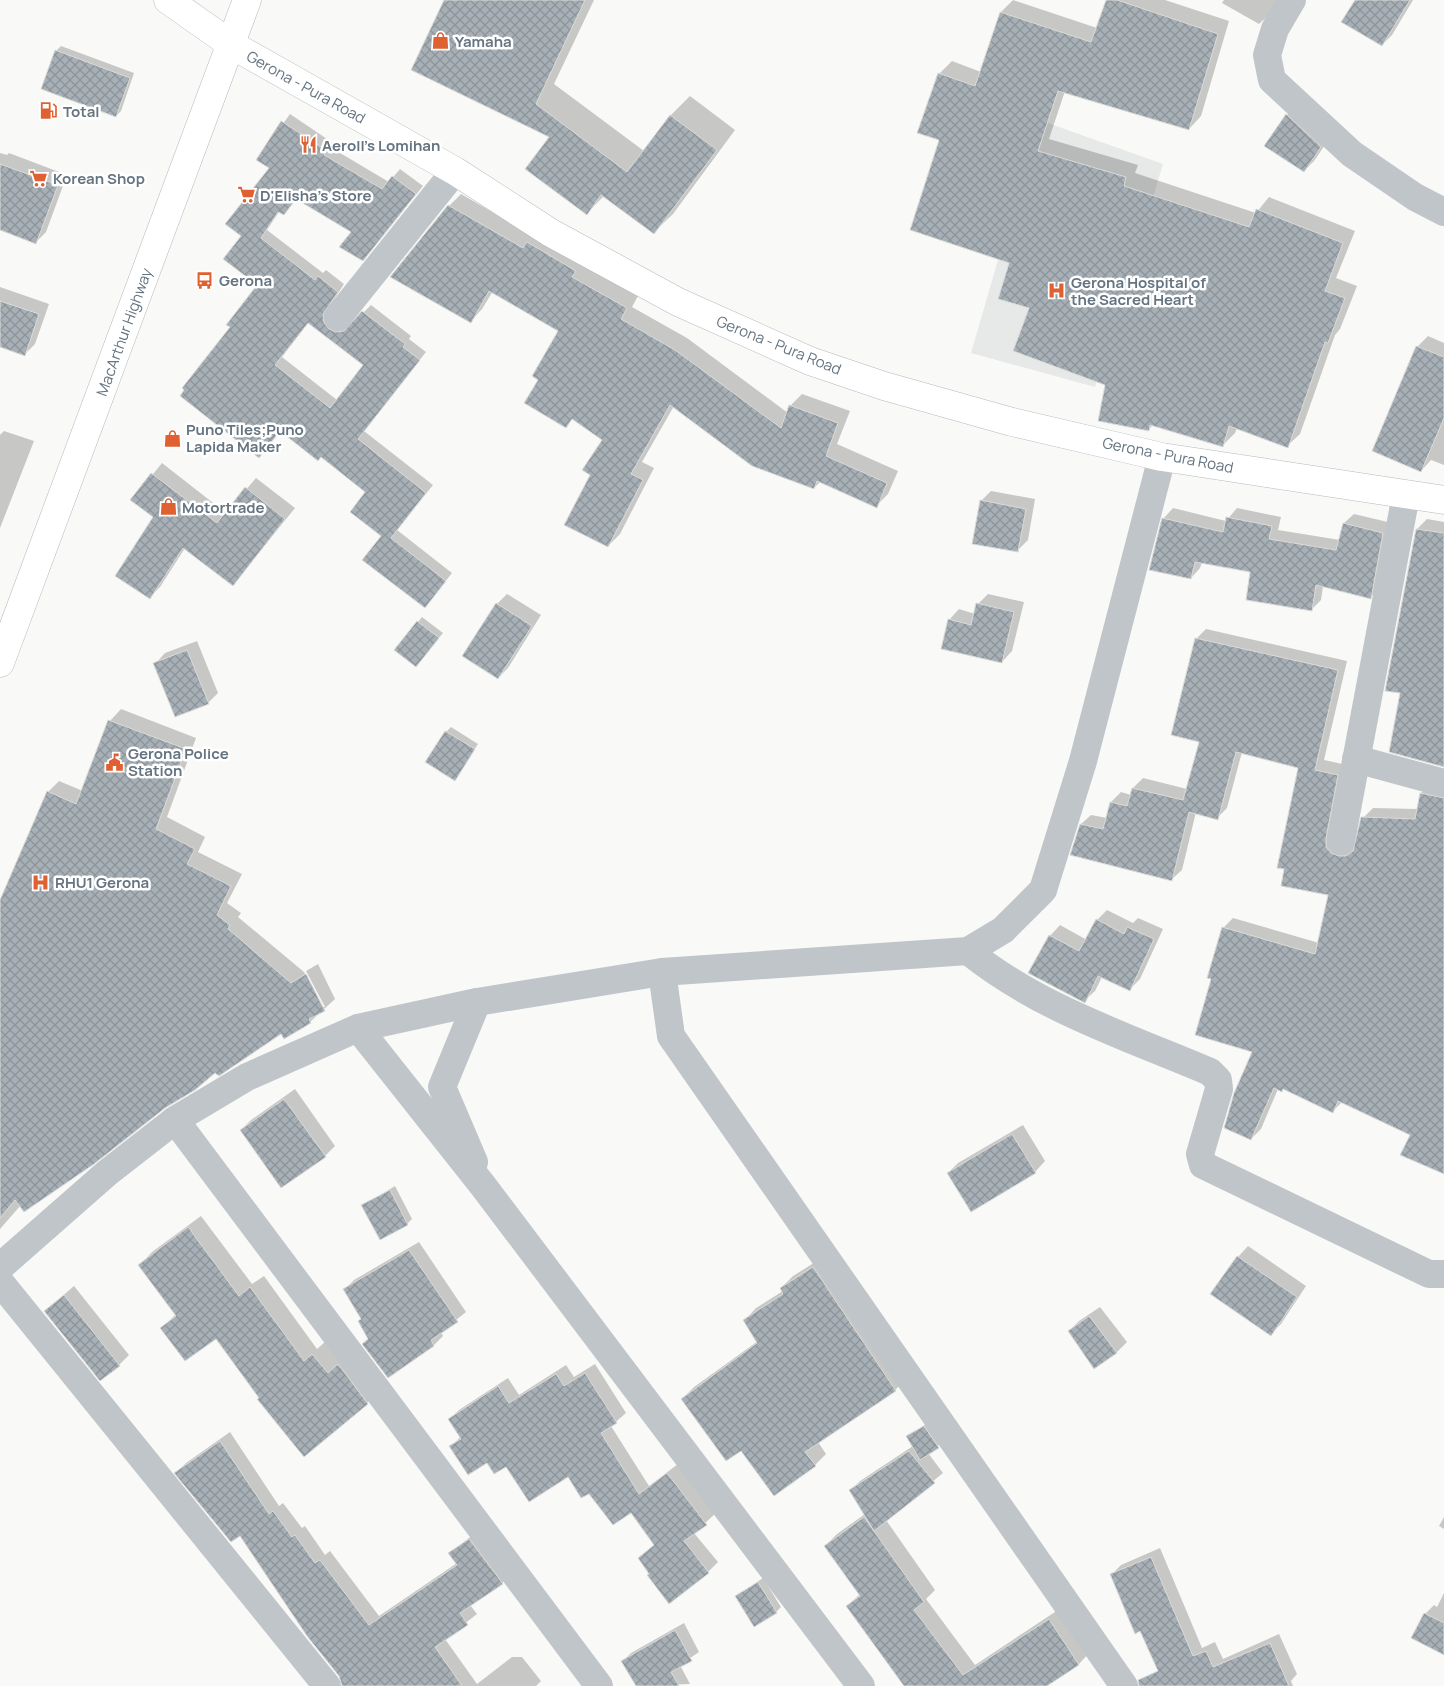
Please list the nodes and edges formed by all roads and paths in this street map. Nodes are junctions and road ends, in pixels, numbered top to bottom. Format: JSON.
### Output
{"nodes":[{"id":1,"x":168,"y":0,"type":"edge"},
{"id":2,"x":247,"y":0,"type":"edge"},
{"id":3,"x":1292,"y":0,"type":"edge"},
{"id":4,"x":232,"y":45,"type":"junction"},
{"id":5,"x":455,"y":171,"type":"junction"},
{"id":6,"x":1444,"y":212,"type":"edge"},
{"id":7,"x":338,"y":318,"type":"dead end"},
{"id":8,"x":1162,"y":457,"type":"junction"},
{"id":9,"x":1406,"y":495,"type":"junction"},
{"id":10,"x":1444,"y":500,"type":"edge"},
{"id":11,"x":0,"y":663,"type":"edge"},
{"id":12,"x":1356,"y":759,"type":"junction"},
{"id":13,"x":1444,"y":783,"type":"edge"},
{"id":14,"x":1341,"y":841,"type":"dead end"},
{"id":15,"x":968,"y":951,"type":"junction"},
{"id":16,"x":662,"y":972,"type":"junction"},
{"id":17,"x":478,"y":1002,"type":"junction"},
{"id":18,"x":358,"y":1028,"type":"junction"},
{"id":19,"x":175,"y":1120,"type":"junction"},
{"id":20,"x":484,"y":1187,"type":"junction"},
{"id":21,"x":0,"y":1267,"type":"edge"},
{"id":22,"x":1444,"y":1274,"type":"edge"},
{"id":23,"x":0,"y":1282,"type":"edge"},
{"id":24,"x":327,"y":1686,"type":"edge"},
{"id":25,"x":599,"y":1686,"type":"edge"},
{"id":26,"x":861,"y":1686,"type":"edge"},
{"id":27,"x":1124,"y":1686,"type":"edge"}],
"edges":[{"from":1,"to":4,"type":"main road","name":"Gerona - Pura Road"},
{"from":2,"to":4,"type":"main road","name":"MacArthur Highway"},
{"from":3,"to":6,"type":"street"},
{"from":4,"to":5,"type":"main road","name":"Gerona - Pura Road"},
{"from":4,"to":11,"type":"main road","name":"MacArthur Highway"},
{"from":5,"to":7,"type":"street"},
{"from":5,"to":8,"type":"main road","name":"Gerona - Pura Road"},
{"from":8,"to":9,"type":"main road","name":"Gerona - Pura Road"},
{"from":8,"to":15,"type":"street"},
{"from":9,"to":10,"type":"main road","name":"Gerona - Pura Road"},
{"from":9,"to":12,"type":"street"},
{"from":12,"to":13,"type":"street"},
{"from":12,"to":14,"type":"street"},
{"from":15,"to":16,"type":"street"},
{"from":15,"to":22,"type":"street"},
{"from":16,"to":17,"type":"street"},
{"from":16,"to":27,"type":"street"},
{"from":17,"to":18,"type":"street"},
{"from":17,"to":20,"type":"street"},
{"from":18,"to":19,"type":"street"},
{"from":18,"to":20,"type":"street"},
{"from":19,"to":21,"type":"street"},
{"from":19,"to":25,"type":"street"},
{"from":20,"to":26,"type":"street"},
{"from":23,"to":24,"type":"street"}]}
